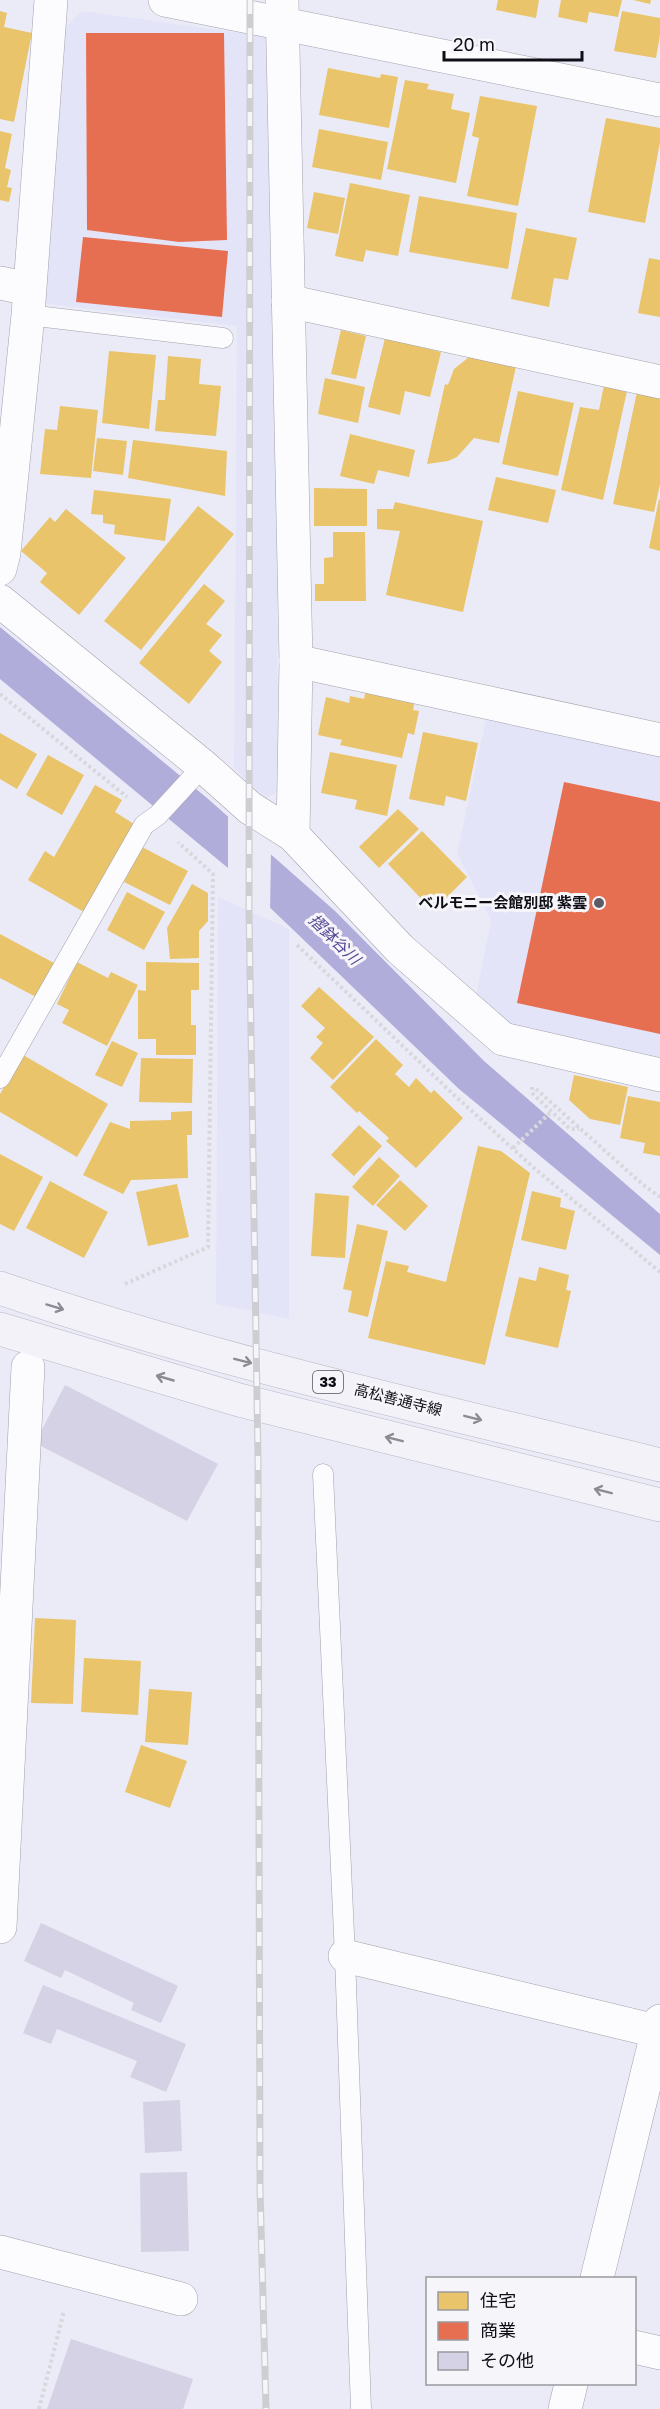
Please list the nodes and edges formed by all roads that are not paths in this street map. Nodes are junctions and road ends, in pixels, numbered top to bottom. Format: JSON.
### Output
{"nodes":[{"id":1,"x":51,"y":0,"type":"edge"},
{"id":2,"x":165,"y":0,"type":"edge"},
{"id":3,"x":283,"y":12,"type":"edge"},
{"id":4,"x":660,"y":100,"type":"edge"},
{"id":5,"x":19,"y":296,"type":"edge"},
{"id":6,"x":288,"y":301,"type":"junction"},
{"id":7,"x":223,"y":338,"type":"dead end"},
{"id":8,"x":660,"y":382,"type":"edge"},
{"id":9,"x":0,"y":569,"type":"edge"},
{"id":10,"x":0,"y":601,"type":"edge"},
{"id":11,"x":296,"y":661,"type":"junction"},
{"id":12,"x":660,"y":740,"type":"edge"},
{"id":13,"x":197,"y":772,"type":"junction"},
{"id":14,"x":293,"y":835,"type":"junction"},
{"id":15,"x":660,"y":1075,"type":"edge"},
{"id":16,"x":0,"y":1078,"type":"edge"},
{"id":17,"x":0,"y":1288,"type":"edge"},
{"id":18,"x":0,"y":1329,"type":"edge"},
{"id":19,"x":28,"y":1367,"type":"dead end"},
{"id":20,"x":660,"y":1465,"type":"edge"},
{"id":21,"x":323,"y":1473,"type":"dead end"},
{"id":22,"x":660,"y":1505,"type":"edge"},
{"id":23,"x":2,"y":1878,"type":"edge"},
{"id":24,"x":0,"y":1927,"type":"edge"},
{"id":25,"x":345,"y":1956,"type":"junction"},
{"id":26,"x":659,"y":2028,"type":"edge"},
{"id":27,"x":0,"y":2252,"type":"edge"},
{"id":28,"x":597,"y":2277,"type":"edge"},
{"id":29,"x":181,"y":2299,"type":"dead end"},
{"id":30,"x":636,"y":2347,"type":"edge"},
{"id":31,"x":660,"y":2353,"type":"edge"},
{"id":32,"x":571,"y":2385,"type":"edge"},
{"id":33,"x":361,"y":2409,"type":"edge"},
{"id":34,"x":565,"y":2409,"type":"edge"}],
"edges":[{"from":1,"to":5,"type":"street"},
{"from":2,"to":3,"type":"street"},
{"from":3,"to":4,"type":"street"},
{"from":3,"to":6,"type":"street"},
{"from":5,"to":7,"type":"lane"},
{"from":5,"to":9,"type":"street"},
{"from":6,"to":8,"type":"street"},
{"from":6,"to":11,"type":"street"},
{"from":10,"to":13,"type":"street"},
{"from":11,"to":12,"type":"street"},
{"from":11,"to":14,"type":"street"},
{"from":13,"to":14,"type":"street"},
{"from":13,"to":16,"type":"lane"},
{"from":14,"to":15,"type":"street"},
{"from":17,"to":20,"type":"main road","name":"高松善通寺線","number":"33","one_way":true},
{"from":22,"to":18,"type":"main road","one_way":true},
{"from":19,"to":23,"type":"street"},
{"from":21,"to":25,"type":"lane"},
{"from":23,"to":24,"type":"street"},
{"from":25,"to":26,"type":"street"},
{"from":25,"to":33,"type":"lane"},
{"from":26,"to":28,"type":"street"},
{"from":27,"to":29,"type":"street"},
{"from":30,"to":31,"type":"street"},
{"from":32,"to":34,"type":"street"}]}
